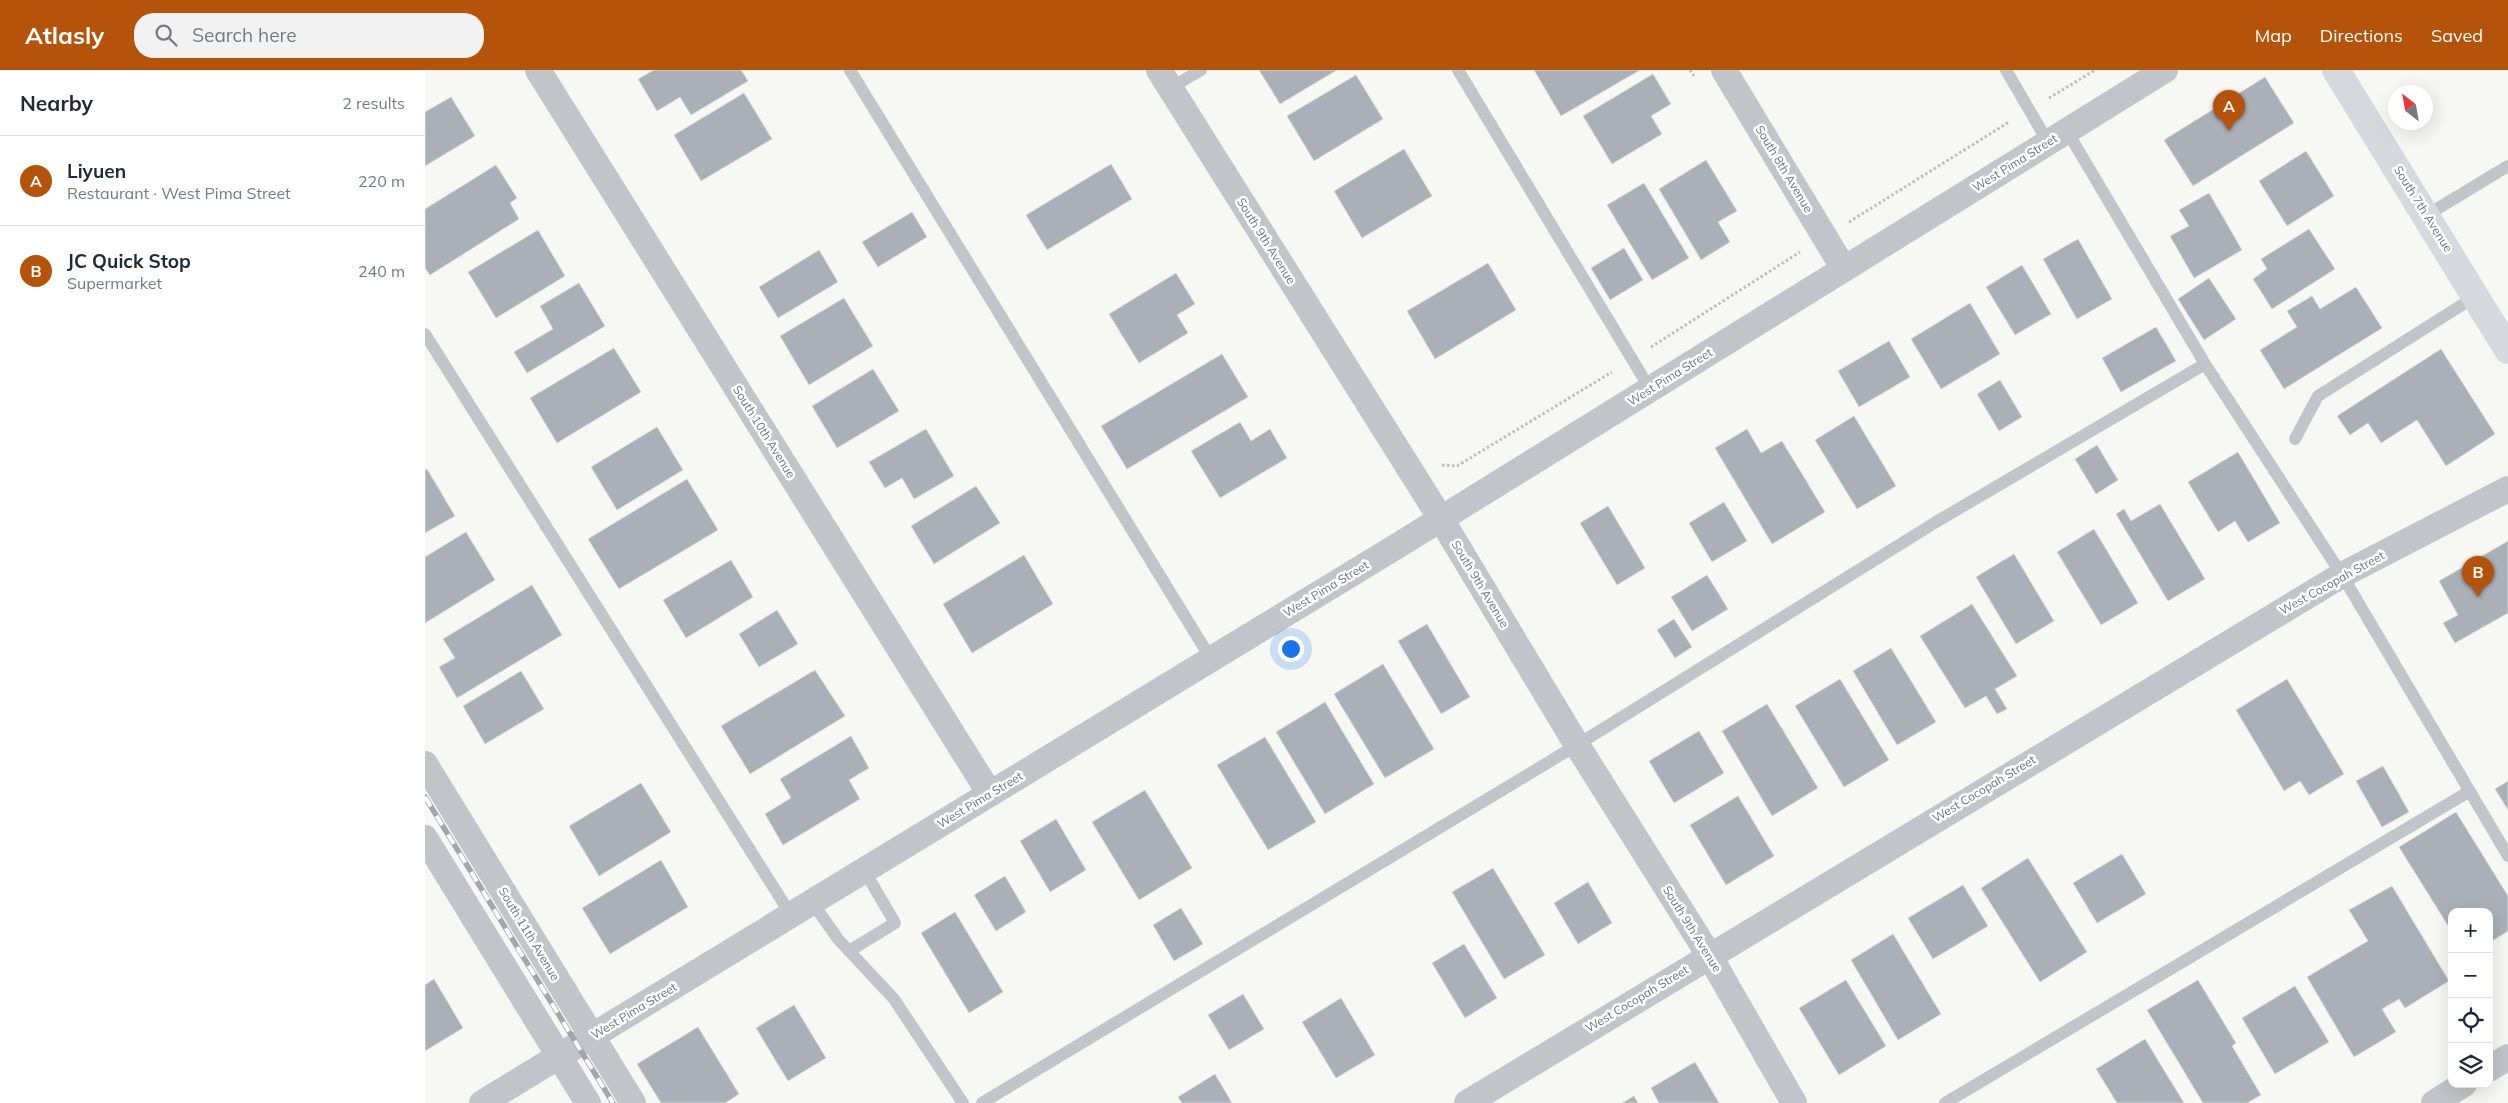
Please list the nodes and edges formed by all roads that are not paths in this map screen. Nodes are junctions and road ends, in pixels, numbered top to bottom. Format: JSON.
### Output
{"nodes":[{"id":1,"x":539,"y":70,"type":"edge"},
{"id":2,"x":850,"y":70,"type":"edge"},
{"id":3,"x":1201,"y":70,"type":"edge"},
{"id":4,"x":1458,"y":70,"type":"edge"},
{"id":5,"x":1724,"y":70,"type":"edge"},
{"id":6,"x":2006,"y":70,"type":"edge"},
{"id":7,"x":2165,"y":70,"type":"edge"},
{"id":8,"x":2336,"y":70,"type":"edge"},
{"id":9,"x":1165,"y":79,"type":"edge"},
{"id":10,"x":2058,"y":136,"type":"junction"},
{"id":11,"x":2508,"y":166,"type":"edge"},
{"id":12,"x":2427,"y":215,"type":"junction"},
{"id":13,"x":1844,"y":269,"type":"junction"},
{"id":14,"x":2476,"y":296,"type":"junction"},
{"id":15,"x":425,"y":334,"type":"edge"},
{"id":16,"x":2508,"y":350,"type":"edge"},
{"id":17,"x":2205,"y":364,"type":"junction"},
{"id":18,"x":1650,"y":389,"type":"junction"},
{"id":19,"x":2295,"y":439,"type":"dead end"},
{"id":20,"x":2508,"y":489,"type":"edge"},
{"id":21,"x":1441,"y":519,"type":"junction"},
{"id":22,"x":2342,"y":575,"type":"junction"},
{"id":23,"x":1211,"y":659,"type":"junction"},
{"id":24,"x":1577,"y":745,"type":"junction"},
{"id":25,"x":425,"y":764,"type":"edge"},
{"id":26,"x":2470,"y":791,"type":"junction"},
{"id":27,"x":990,"y":794,"type":"junction"},
{"id":28,"x":425,"y":838,"type":"edge"},
{"id":29,"x":2508,"y":856,"type":"edge"},
{"id":30,"x":864,"y":870,"type":"junction"},
{"id":31,"x":802,"y":909,"type":"junction"},
{"id":32,"x":849,"y":951,"type":"junction"},
{"id":33,"x":1709,"y":955,"type":"junction"},
{"id":34,"x":591,"y":1037,"type":"junction"},
{"id":35,"x":559,"y":1056,"type":"junction"},
{"id":36,"x":2508,"y":1057,"type":"edge"},
{"id":37,"x":2493,"y":1066,"type":"edge"},
{"id":38,"x":2458,"y":1088,"type":"edge"},
{"id":39,"x":483,"y":1103,"type":"edge"},
{"id":40,"x":587,"y":1103,"type":"edge"},
{"id":41,"x":633,"y":1103,"type":"edge"},
{"id":42,"x":963,"y":1103,"type":"edge"},
{"id":43,"x":982,"y":1103,"type":"edge"},
{"id":44,"x":1467,"y":1103,"type":"edge"},
{"id":45,"x":1794,"y":1103,"type":"edge"},
{"id":46,"x":1945,"y":1103,"type":"edge"},
{"id":47,"x":2435,"y":1103,"type":"edge"}],
"edges":[{"from":1,"to":27,"type":"street","name":"South 10th Avenue"},
{"from":2,"to":23,"type":"lane"},
{"from":3,"to":9,"type":"lane"},
{"from":4,"to":18,"type":"lane"},
{"from":5,"to":13,"type":"street","name":"South 8th Avenue"},
{"from":6,"to":10,"type":"lane"},
{"from":7,"to":10,"type":"street","name":"West Pima Street"},
{"from":8,"to":12,"type":"main road","name":"South 7th Avenue"},
{"from":9,"to":21,"type":"street","name":"South 9th Avenue"},
{"from":10,"to":13,"type":"street","name":"West Pima Street"},
{"from":10,"to":17,"type":"lane"},
{"from":11,"to":12,"type":"lane"},
{"from":12,"to":14,"type":"main road","name":"South 7th Avenue"},
{"from":13,"to":18,"type":"street","name":"West Pima Street"},
{"from":14,"to":16,"type":"main road","name":"South 7th Avenue"},
{"from":14,"to":19,"type":"lane"},
{"from":15,"to":31,"type":"lane"},
{"from":17,"to":22,"type":"lane"},
{"from":17,"to":24,"type":"lane"},
{"from":18,"to":21,"type":"street","name":"West Pima Street"},
{"from":20,"to":22,"type":"street","name":"West Cocopah Street"},
{"from":21,"to":23,"type":"street","name":"West Pima Street"},
{"from":21,"to":24,"type":"street","name":"South 9th Avenue"},
{"from":22,"to":26,"type":"lane"},
{"from":22,"to":33,"type":"street","name":"West Cocopah Street"},
{"from":23,"to":27,"type":"street","name":"West Pima Street"},
{"from":24,"to":33,"type":"street","name":"South 9th Avenue"},
{"from":24,"to":43,"type":"lane"},
{"from":25,"to":34,"type":"street","name":"South 11th Avenue"},
{"from":26,"to":29,"type":"lane"},
{"from":26,"to":46,"type":"lane"},
{"from":27,"to":30,"type":"street","name":"West Pima Street"},
{"from":28,"to":35,"type":"street"},
{"from":30,"to":31,"type":"street","name":"West Pima Street"},
{"from":30,"to":32,"type":"lane"},
{"from":31,"to":32,"type":"lane"},
{"from":31,"to":34,"type":"street","name":"West Pima Street"},
{"from":32,"to":42,"type":"lane"},
{"from":33,"to":44,"type":"street","name":"West Cocopah Street"},
{"from":33,"to":45,"type":"street","name":"South 9th Avenue"},
{"from":34,"to":35,"type":"street","name":"West Pima Street"},
{"from":34,"to":41,"type":"street","name":"South 11th Avenue"},
{"from":35,"to":39,"type":"street","name":"West Pima Street"},
{"from":35,"to":40,"type":"street"},
{"from":36,"to":37,"type":"street"},
{"from":38,"to":47,"type":"street"}]}
